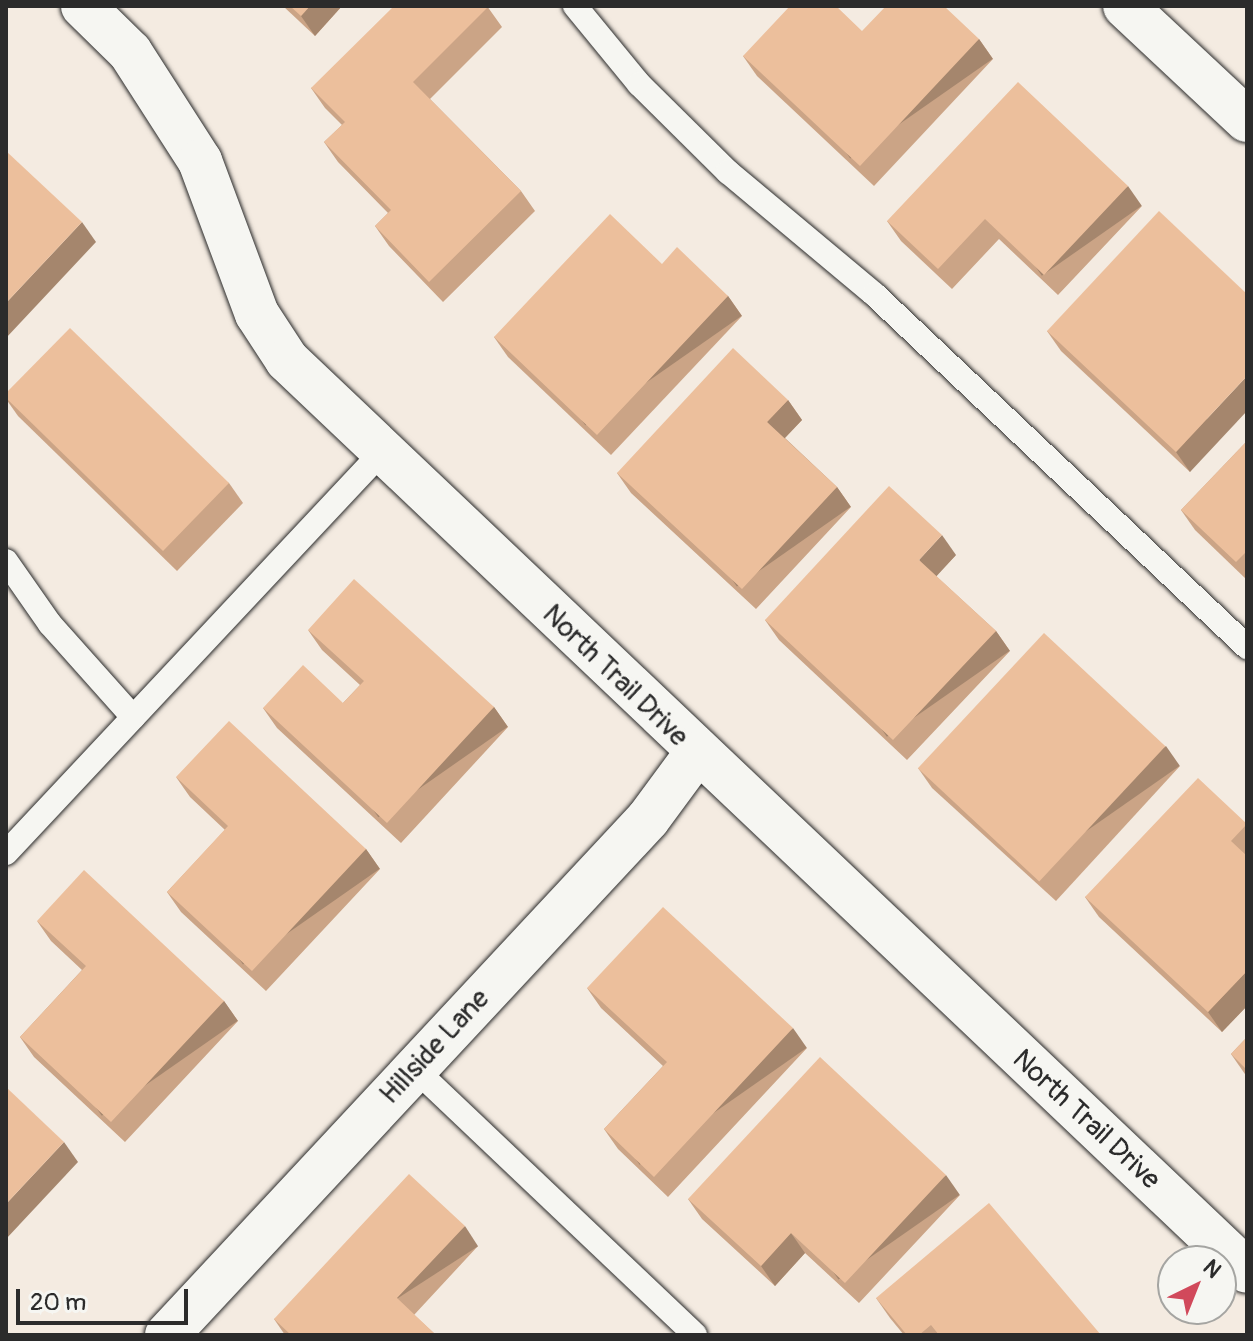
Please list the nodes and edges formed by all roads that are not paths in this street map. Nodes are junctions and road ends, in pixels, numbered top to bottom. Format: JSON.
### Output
{"nodes":[{"id":1,"x":83,"y":6,"type":"edge"},
{"id":2,"x":575,"y":6,"type":"edge"},
{"id":3,"x":1125,"y":6,"type":"edge"},
{"id":4,"x":1247,"y":120,"type":"edge"},
{"id":5,"x":382,"y":452,"type":"junction"},
{"id":6,"x":6,"y":561,"type":"edge"},
{"id":7,"x":1247,"y":647,"type":"edge"},
{"id":8,"x":133,"y":717,"type":"junction"},
{"id":9,"x":696,"y":754,"type":"junction"},
{"id":10,"x":6,"y":853,"type":"edge"},
{"id":11,"x":415,"y":1069,"type":"junction"},
{"id":12,"x":1247,"y":1271,"type":"edge"},
{"id":13,"x":167,"y":1335,"type":"edge"},
{"id":14,"x":695,"y":1335,"type":"edge"}],
"edges":[{"from":1,"to":5,"type":"street","name":"North Trail Drive"},
{"from":2,"to":7,"type":"lane"},
{"from":3,"to":4,"type":"street"},
{"from":5,"to":8,"type":"lane"},
{"from":5,"to":9,"type":"street","name":"North Trail Drive"},
{"from":6,"to":8,"type":"lane"},
{"from":8,"to":10,"type":"lane"},
{"from":9,"to":11,"type":"street","name":"Hillside Lane"},
{"from":9,"to":12,"type":"street","name":"North Trail Drive"},
{"from":11,"to":13,"type":"street","name":"Hillside Lane"},
{"from":11,"to":14,"type":"lane"}]}
